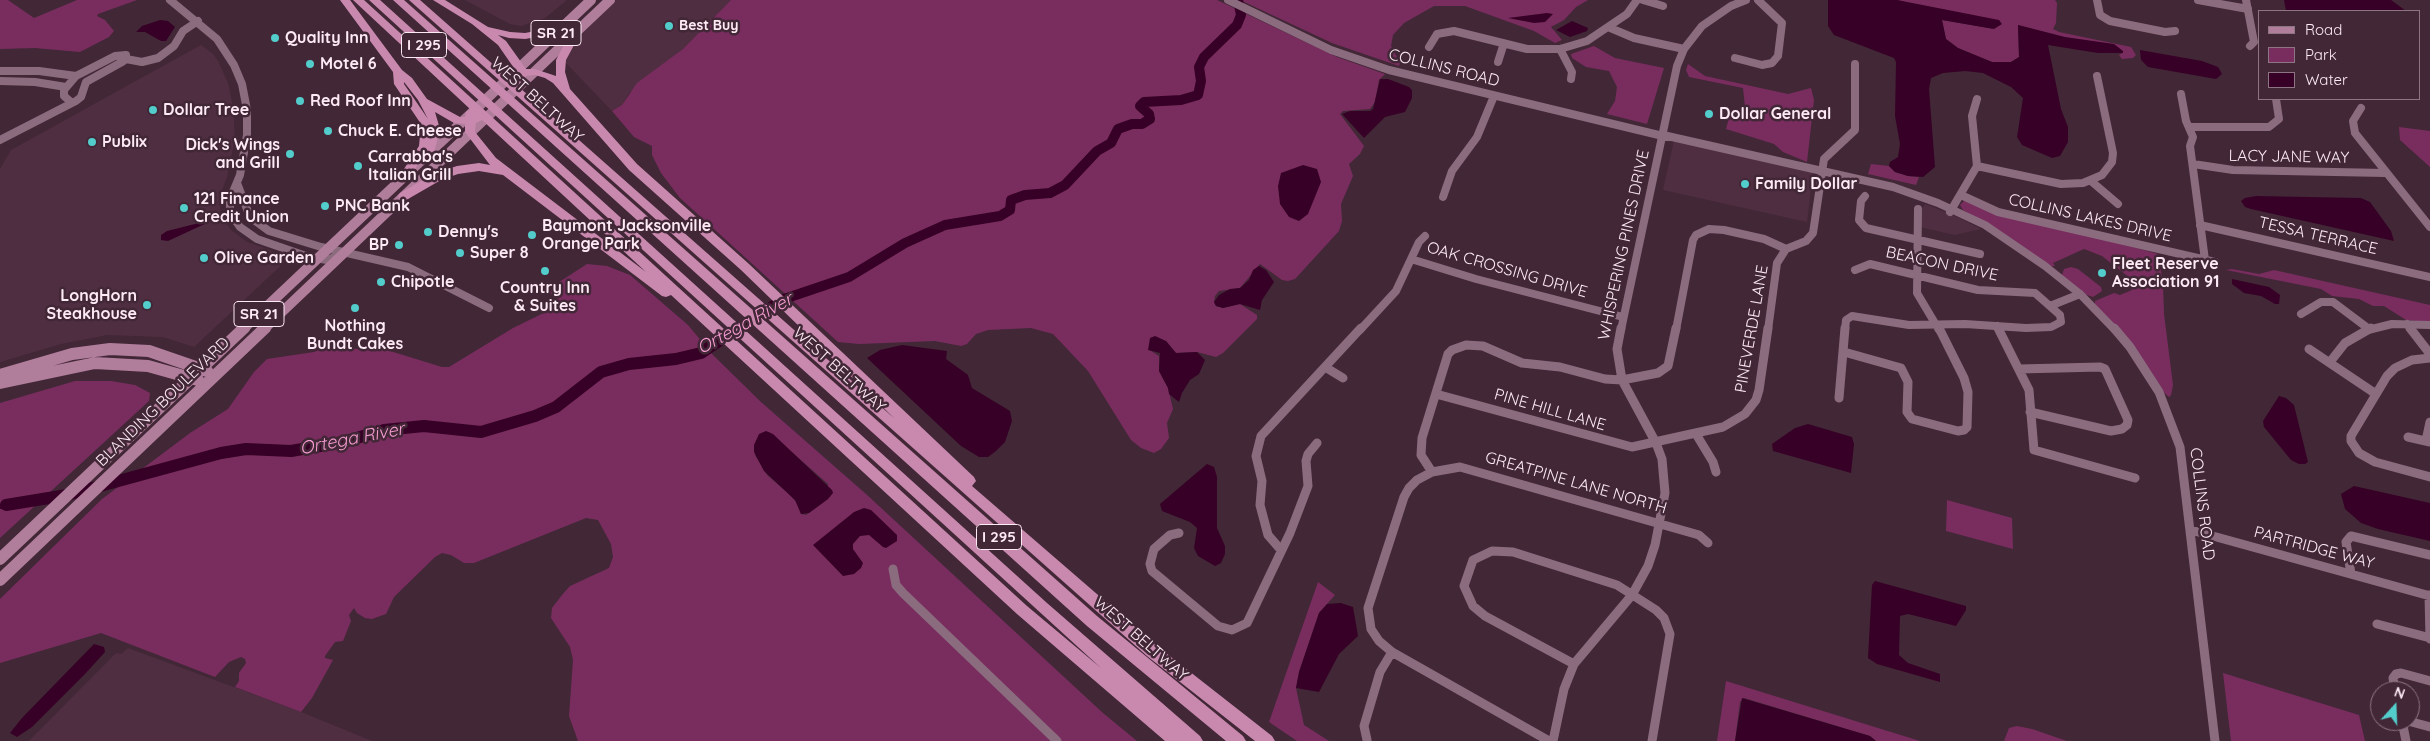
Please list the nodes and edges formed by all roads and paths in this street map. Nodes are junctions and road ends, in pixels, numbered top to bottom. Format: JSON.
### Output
{"nodes":[{"id":1,"x":170,"y":0,"type":"edge"},
{"id":2,"x":345,"y":0,"type":"edge"},
{"id":3,"x":358,"y":0,"type":"edge"},
{"id":4,"x":374,"y":0,"type":"edge"},
{"id":5,"x":398,"y":0,"type":"edge"},
{"id":6,"x":414,"y":0,"type":"edge"},
{"id":7,"x":438,"y":0,"type":"edge"},
{"id":8,"x":591,"y":0,"type":"edge"},
{"id":9,"x":610,"y":0,"type":"edge"},
{"id":10,"x":1228,"y":0,"type":"edge"},
{"id":11,"x":1637,"y":0,"type":"edge"},
{"id":12,"x":1643,"y":0,"type":"edge"},
{"id":13,"x":1746,"y":0,"type":"edge"},
{"id":14,"x":1758,"y":0,"type":"edge"},
{"id":15,"x":2097,"y":0,"type":"edge"},
{"id":16,"x":2198,"y":0,"type":"edge"},
{"id":17,"x":2246,"y":0,"type":"edge"},
{"id":18,"x":1663,"y":6,"type":"dead end"},
{"id":19,"x":2248,"y":9,"type":"junction"},
{"id":20,"x":198,"y":22,"type":"junction"},
{"id":21,"x":476,"y":22,"type":"junction"},
{"id":22,"x":567,"y":22,"type":"junction"},
{"id":23,"x":1608,"y":27,"type":"junction"},
{"id":24,"x":2175,"y":31,"type":"dead end"},
{"id":25,"x":575,"y":34,"type":"junction"},
{"id":26,"x":1504,"y":43,"type":"junction"},
{"id":27,"x":2250,"y":46,"type":"dead end"},
{"id":28,"x":1429,"y":47,"type":"dead end"},
{"id":29,"x":1560,"y":49,"type":"junction"},
{"id":30,"x":1684,"y":49,"type":"junction"},
{"id":31,"x":1735,"y":58,"type":"dead end"},
{"id":32,"x":126,"y":59,"type":"junction"},
{"id":33,"x":1498,"y":62,"type":"dead end"},
{"id":34,"x":1855,"y":64,"type":"dead end"},
{"id":35,"x":19,"y":70,"type":"junction"},
{"id":36,"x":521,"y":70,"type":"junction"},
{"id":37,"x":0,"y":71,"type":"edge"},
{"id":38,"x":398,"y":72,"type":"junction"},
{"id":39,"x":535,"y":72,"type":"junction"},
{"id":40,"x":76,"y":76,"type":"junction"},
{"id":41,"x":492,"y":76,"type":"junction"},
{"id":42,"x":2098,"y":76,"type":"dead end"},
{"id":43,"x":509,"y":77,"type":"joint"},
{"id":44,"x":1571,"y":79,"type":"dead end"},
{"id":45,"x":0,"y":81,"type":"edge"},
{"id":46,"x":10,"y":81,"type":"junction"},
{"id":47,"x":66,"y":86,"type":"junction"},
{"id":48,"x":567,"y":90,"type":"junction"},
{"id":49,"x":2181,"y":94,"type":"dead end"},
{"id":50,"x":470,"y":95,"type":"junction"},
{"id":51,"x":508,"y":96,"type":"junction"},
{"id":52,"x":1494,"y":96,"type":"junction"},
{"id":53,"x":422,"y":99,"type":"junction"},
{"id":54,"x":1977,"y":99,"type":"dead end"},
{"id":55,"x":2276,"y":100,"type":"edge"},
{"id":56,"x":521,"y":102,"type":"junction"},
{"id":57,"x":72,"y":103,"type":"junction"},
{"id":58,"x":2361,"y":108,"type":"dead end"},
{"id":59,"x":486,"y":116,"type":"joint"},
{"id":60,"x":468,"y":122,"type":"junction"},
{"id":61,"x":501,"y":122,"type":"junction"},
{"id":62,"x":2190,"y":127,"type":"junction"},
{"id":63,"x":1663,"y":135,"type":"junction"},
{"id":64,"x":0,"y":140,"type":"edge"},
{"id":65,"x":429,"y":153,"type":"junction"},
{"id":66,"x":2193,"y":164,"type":"junction"},
{"id":67,"x":1977,"y":166,"type":"junction"},
{"id":68,"x":1819,"y":171,"type":"junction"},
{"id":69,"x":504,"y":172,"type":"junction"},
{"id":70,"x":2385,"y":173,"type":"junction"},
{"id":71,"x":406,"y":175,"type":"junction"},
{"id":72,"x":2091,"y":181,"type":"junction"},
{"id":73,"x":237,"y":183,"type":"junction"},
{"id":74,"x":1961,"y":195,"type":"junction"},
{"id":75,"x":404,"y":196,"type":"junction"},
{"id":76,"x":1443,"y":196,"type":"dead end"},
{"id":77,"x":1865,"y":196,"type":"dead end"},
{"id":78,"x":2118,"y":204,"type":"dead end"},
{"id":79,"x":1918,"y":209,"type":"dead end"},
{"id":80,"x":1950,"y":210,"type":"junction"},
{"id":81,"x":2200,"y":225,"type":"junction"},
{"id":82,"x":2430,"y":227,"type":"edge"},
{"id":83,"x":269,"y":231,"type":"junction"},
{"id":84,"x":1425,"y":236,"type":"dead end"},
{"id":85,"x":257,"y":239,"type":"junction"},
{"id":86,"x":1917,"y":241,"type":"junction"},
{"id":87,"x":328,"y":249,"type":"junction"},
{"id":88,"x":1786,"y":250,"type":"junction"},
{"id":89,"x":344,"y":252,"type":"junction"},
{"id":90,"x":1980,"y":254,"type":"dead end"},
{"id":91,"x":317,"y":259,"type":"junction"},
{"id":92,"x":1412,"y":259,"type":"junction"},
{"id":93,"x":2205,"y":260,"type":"junction"},
{"id":94,"x":2215,"y":262,"type":"dead end"},
{"id":95,"x":1855,"y":270,"type":"dead end"},
{"id":96,"x":1917,"y":275,"type":"junction"},
{"id":97,"x":2430,"y":277,"type":"edge"},
{"id":98,"x":2080,"y":294,"type":"junction"},
{"id":99,"x":2050,"y":306,"type":"junction"},
{"id":100,"x":489,"y":308,"type":"dead end"},
{"id":101,"x":2301,"y":314,"type":"dead end"},
{"id":102,"x":1623,"y":317,"type":"junction"},
{"id":103,"x":1937,"y":324,"type":"junction"},
{"id":104,"x":2407,"y":324,"type":"junction"},
{"id":105,"x":2430,"y":325,"type":"edge"},
{"id":106,"x":1997,"y":326,"type":"junction"},
{"id":107,"x":2368,"y":329,"type":"junction"},
{"id":108,"x":715,"y":330,"type":"junction"},
{"id":109,"x":2309,"y":349,"type":"dead end"},
{"id":110,"x":1844,"y":352,"type":"junction"},
{"id":111,"x":2430,"y":356,"type":"edge"},
{"id":112,"x":2330,"y":362,"type":"junction"},
{"id":113,"x":1325,"y":368,"type":"junction"},
{"id":114,"x":201,"y":369,"type":"junction"},
{"id":115,"x":2019,"y":369,"type":"junction"},
{"id":116,"x":0,"y":375,"type":"edge"},
{"id":117,"x":216,"y":375,"type":"junction"},
{"id":118,"x":192,"y":378,"type":"junction"},
{"id":119,"x":1343,"y":378,"type":"dead end"},
{"id":120,"x":1622,"y":380,"type":"junction"},
{"id":121,"x":0,"y":383,"type":"edge"},
{"id":122,"x":206,"y":384,"type":"junction"},
{"id":123,"x":1436,"y":394,"type":"junction"},
{"id":124,"x":2376,"y":394,"type":"junction"},
{"id":125,"x":1839,"y":398,"type":"dead end"},
{"id":126,"x":2030,"y":412,"type":"junction"},
{"id":127,"x":2430,"y":422,"type":"edge"},
{"id":128,"x":1696,"y":434,"type":"junction"},
{"id":129,"x":2408,"y":437,"type":"dead end"},
{"id":130,"x":2428,"y":441,"type":"edge"},
{"id":131,"x":1317,"y":443,"type":"dead end"},
{"id":132,"x":1656,"y":443,"type":"junction"},
{"id":133,"x":1432,"y":472,"type":"junction"},
{"id":134,"x":1716,"y":472,"type":"dead end"},
{"id":135,"x":2430,"y":477,"type":"edge"},
{"id":136,"x":2135,"y":478,"type":"dead end"},
{"id":137,"x":1659,"y":523,"type":"junction"},
{"id":138,"x":2191,"y":530,"type":"junction"},
{"id":139,"x":1179,"y":533,"type":"dead end"},
{"id":140,"x":1708,"y":543,"type":"dead end"},
{"id":141,"x":1038,"y":550,"type":"junction"},
{"id":142,"x":1281,"y":550,"type":"junction"},
{"id":143,"x":2430,"y":555,"type":"edge"},
{"id":144,"x":0,"y":559,"type":"edge"},
{"id":145,"x":892,"y":569,"type":"dead end"},
{"id":146,"x":2351,"y":574,"type":"junction"},
{"id":147,"x":0,"y":580,"type":"edge"},
{"id":148,"x":1632,"y":595,"type":"junction"},
{"id":149,"x":2429,"y":596,"type":"edge"},
{"id":150,"x":1368,"y":620,"type":"joint"},
{"id":151,"x":2376,"y":624,"type":"dead end"},
{"id":152,"x":2430,"y":639,"type":"edge"},
{"id":153,"x":1392,"y":652,"type":"junction"},
{"id":154,"x":1574,"y":664,"type":"junction"},
{"id":155,"x":2393,"y":681,"type":"edge"},
{"id":156,"x":2430,"y":681,"type":"edge"},
{"id":157,"x":1367,"y":740,"type":"edge"},
{"id":158,"x":1057,"y":741,"type":"edge"},
{"id":159,"x":1176,"y":741,"type":"edge"},
{"id":160,"x":1195,"y":741,"type":"edge"},
{"id":161,"x":1238,"y":741,"type":"edge"},
{"id":162,"x":1267,"y":741,"type":"edge"},
{"id":163,"x":1549,"y":741,"type":"edge"},
{"id":164,"x":1553,"y":741,"type":"edge"},
{"id":165,"x":1652,"y":741,"type":"edge"},
{"id":166,"x":2215,"y":741,"type":"edge"}],
"edges":[{"from":1,"to":20,"type":"street"},
{"from":2,"to":38,"type":"highway"},
{"from":3,"to":50,"type":"highway"},
{"from":4,"to":50,"type":"highway","number":"I 295"},
{"from":5,"to":41,"type":"highway","name":"WEST BELTWAY","number":"I 295"},
{"from":6,"to":41,"type":"highway"},
{"from":7,"to":21,"type":"highway"},
{"from":8,"to":22,"type":"main road","number":"SR 21"},
{"from":9,"to":25,"type":"main road","number":"SR 21"},
{"from":10,"to":52,"type":"street","name":"COLLINS ROAD"},
{"from":11,"to":23,"type":"street"},
{"from":12,"to":18,"type":"street"},
{"from":13,"to":30,"type":"street"},
{"from":14,"to":31,"type":"street"},
{"from":15,"to":24,"type":"street"},
{"from":16,"to":19,"type":"street"},
{"from":17,"to":19,"type":"street"},
{"from":19,"to":27,"type":"street"},
{"from":20,"to":32,"type":"street"},
{"from":20,"to":73,"type":"street"},
{"from":21,"to":22,"type":"highway"},
{"from":21,"to":36,"type":"highway"},
{"from":22,"to":36,"type":"main road","number":"SR 21"},
{"from":23,"to":29,"type":"street"},
{"from":23,"to":30,"type":"street"},
{"from":25,"to":39,"type":"main road","number":"SR 21"},
{"from":25,"to":48,"type":"highway"},
{"from":26,"to":28,"type":"street"},
{"from":26,"to":29,"type":"street"},
{"from":26,"to":33,"type":"street"},
{"from":29,"to":44,"type":"street"},
{"from":30,"to":63,"type":"street"},
{"from":32,"to":40,"type":"street"},
{"from":32,"to":57,"type":"street"},
{"from":34,"to":68,"type":"street","name":"PINEVERDE LANE"},
{"from":35,"to":37,"type":"street"},
{"from":35,"to":40,"type":"street"},
{"from":35,"to":46,"type":"street"},
{"from":36,"to":39,"type":"highway"},
{"from":36,"to":43,"type":"highway"},
{"from":36,"to":51,"type":"highway"},
{"from":38,"to":53,"type":"highway"},
{"from":38,"to":71,"type":"highway"},
{"from":39,"to":48,"type":"highway"},
{"from":39,"to":51,"type":"main road","number":"SR 21"},
{"from":40,"to":47,"type":"street"},
{"from":41,"to":56,"type":"highway","name":"WEST BELTWAY","number":"I 295"},
{"from":42,"to":72,"type":"street"},
{"from":43,"to":60,"type":"main road","name":"BLANDING BOULEVARD","number":"SR 21"},
{"from":45,"to":46,"type":"street"},
{"from":46,"to":47,"type":"street"},
{"from":47,"to":57,"type":"street"},
{"from":48,"to":141,"type":"highway"},
{"from":49,"to":62,"type":"street"},
{"from":50,"to":61,"type":"highway"},
{"from":51,"to":59,"type":"main road","number":"SR 21"},
{"from":52,"to":63,"type":"street","name":"COLLINS ROAD"},
{"from":52,"to":76,"type":"street"},
{"from":53,"to":60,"type":"highway"},
{"from":53,"to":65,"type":"highway"},
{"from":54,"to":67,"type":"street"},
{"from":55,"to":62,"type":"street"},
{"from":56,"to":141,"type":"highway"},
{"from":56,"to":161,"type":"highway","name":"WEST BELTWAY","number":"I 295"},
{"from":57,"to":64,"type":"street"},
{"from":58,"to":70,"type":"street"},
{"from":59,"to":60,"type":"highway"},
{"from":60,"to":65,"type":"main road","name":"BLANDING BOULEVARD","number":"SR 21"},
{"from":60,"to":69,"type":"highway"},
{"from":60,"to":75,"type":"main road","name":"BLANDING BOULEVARD","number":"SR 21"},
{"from":61,"to":108,"type":"highway"},
{"from":61,"to":160,"type":"highway","number":"I 295"},
{"from":62,"to":66,"type":"street"},
{"from":63,"to":68,"type":"street","name":"COLLINS ROAD"},
{"from":63,"to":102,"type":"street","name":"WHISPERING PINES DRIVE"},
{"from":65,"to":71,"type":"main road","name":"BLANDING BOULEVARD","number":"SR 21"},
{"from":66,"to":70,"type":"street","name":"LACY JANE WAY"},
{"from":66,"to":81,"type":"street"},
{"from":67,"to":72,"type":"street"},
{"from":67,"to":74,"type":"street"},
{"from":68,"to":80,"type":"street","name":"COLLINS ROAD"},
{"from":68,"to":88,"type":"street","name":"PINEVERDE LANE"},
{"from":69,"to":75,"type":"highway"},
{"from":69,"to":108,"type":"highway"},
{"from":70,"to":82,"type":"street"},
{"from":71,"to":87,"type":"main road","name":"BLANDING BOULEVARD","number":"SR 21"},
{"from":72,"to":78,"type":"street"},
{"from":73,"to":83,"type":"street"},
{"from":73,"to":85,"type":"street"},
{"from":74,"to":80,"type":"street"},
{"from":74,"to":93,"type":"street","name":"COLLINS LAKES DRIVE"},
{"from":75,"to":89,"type":"main road","name":"BLANDING BOULEVARD","number":"SR 21"},
{"from":77,"to":86,"type":"street"},
{"from":79,"to":86,"type":"street"},
{"from":80,"to":98,"type":"street","name":"COLLINS ROAD"},
{"from":81,"to":93,"type":"street"},
{"from":81,"to":97,"type":"street","name":"TESSA TERRACE"},
{"from":83,"to":85,"type":"street"},
{"from":83,"to":87,"type":"street"},
{"from":84,"to":92,"type":"street"},
{"from":85,"to":91,"type":"street"},
{"from":86,"to":90,"type":"street"},
{"from":86,"to":96,"type":"street"},
{"from":87,"to":89,"type":"street"},
{"from":87,"to":91,"type":"main road","name":"BLANDING BOULEVARD","number":"SR 21"},
{"from":88,"to":120,"type":"street"},
{"from":88,"to":128,"type":"street","name":"PINEVERDE LANE"},
{"from":89,"to":91,"type":"street"},
{"from":89,"to":100,"type":"street"},
{"from":89,"to":117,"type":"main road","name":"BLANDING BOULEVARD","number":"SR 21"},
{"from":91,"to":114,"type":"main road","name":"BLANDING BOULEVARD","number":"SR 21"},
{"from":92,"to":102,"type":"street","name":"OAK CROSSING DRIVE"},
{"from":92,"to":113,"type":"street"},
{"from":93,"to":94,"type":"street","name":"COLLINS LAKES DRIVE"},
{"from":95,"to":96,"type":"street","name":"BEACON DRIVE"},
{"from":96,"to":99,"type":"street","name":"BEACON DRIVE"},
{"from":96,"to":103,"type":"street"},
{"from":98,"to":99,"type":"street"},
{"from":98,"to":138,"type":"street","name":"COLLINS ROAD"},
{"from":99,"to":106,"type":"street"},
{"from":101,"to":107,"type":"street"},
{"from":102,"to":120,"type":"street","name":"WHISPERING PINES DRIVE"},
{"from":103,"to":106,"type":"street"},
{"from":103,"to":110,"type":"street"},
{"from":103,"to":110,"type":"street"},
{"from":104,"to":105,"type":"street"},
{"from":104,"to":107,"type":"street"},
{"from":104,"to":111,"type":"street"},
{"from":106,"to":115,"type":"street"},
{"from":107,"to":112,"type":"street"},
{"from":108,"to":159,"type":"highway"},
{"from":109,"to":112,"type":"street"},
{"from":110,"to":125,"type":"street"},
{"from":111,"to":124,"type":"street"},
{"from":112,"to":124,"type":"street"},
{"from":113,"to":119,"type":"street"},
{"from":113,"to":142,"type":"street"},
{"from":114,"to":116,"type":"main road"},
{"from":114,"to":117,"type":"main road"},
{"from":114,"to":118,"type":"main road","name":"BLANDING BOULEVARD","number":"SR 21"},
{"from":115,"to":126,"type":"street"},
{"from":115,"to":126,"type":"street"},
{"from":117,"to":122,"type":"main road","name":"BLANDING BOULEVARD","number":"SR 21"},
{"from":118,"to":121,"type":"main road"},
{"from":118,"to":122,"type":"main road"},
{"from":118,"to":144,"type":"main road","name":"BLANDING BOULEVARD","number":"SR 21"},
{"from":120,"to":123,"type":"street"},
{"from":120,"to":132,"type":"street","name":"WHISPERING PINES DRIVE"},
{"from":122,"to":147,"type":"main road","name":"BLANDING BOULEVARD","number":"SR 21"},
{"from":123,"to":132,"type":"street","name":"PINE HILL LANE"},
{"from":123,"to":133,"type":"street"},
{"from":124,"to":135,"type":"street"},
{"from":126,"to":136,"type":"street"},
{"from":127,"to":130,"type":"street"},
{"from":128,"to":132,"type":"street","name":"PINEVERDE LANE"},
{"from":128,"to":134,"type":"street"},
{"from":129,"to":130,"type":"street"},
{"from":131,"to":142,"type":"street"},
{"from":132,"to":137,"type":"street","name":"WHISPERING PINES DRIVE"},
{"from":133,"to":137,"type":"street","name":"GREATPINE LANE NORTH"},
{"from":133,"to":150,"type":"street"},
{"from":137,"to":140,"type":"street","name":"GREATPINE LANE NORTH"},
{"from":137,"to":148,"type":"street","name":"WHISPERING PINES DRIVE"},
{"from":138,"to":146,"type":"street","name":"PARTRIDGE WAY"},
{"from":138,"to":166,"type":"street","name":"COLLINS ROAD"},
{"from":139,"to":142,"type":"street"},
{"from":141,"to":162,"type":"highway"},
{"from":143,"to":146,"type":"street"},
{"from":145,"to":158,"type":"street"},
{"from":146,"to":149,"type":"street","name":"PARTRIDGE WAY"},
{"from":148,"to":154,"type":"street","name":"WHISPERING PINES DRIVE"},
{"from":148,"to":154,"type":"street"},
{"from":148,"to":165,"type":"street"},
{"from":149,"to":152,"type":"street"},
{"from":150,"to":153,"type":"street"},
{"from":151,"to":152,"type":"street"},
{"from":153,"to":157,"type":"street"},
{"from":153,"to":163,"type":"street"},
{"from":154,"to":164,"type":"street","name":"WHISPERING PINES DRIVE"},
{"from":155,"to":156,"type":"street"}]}
